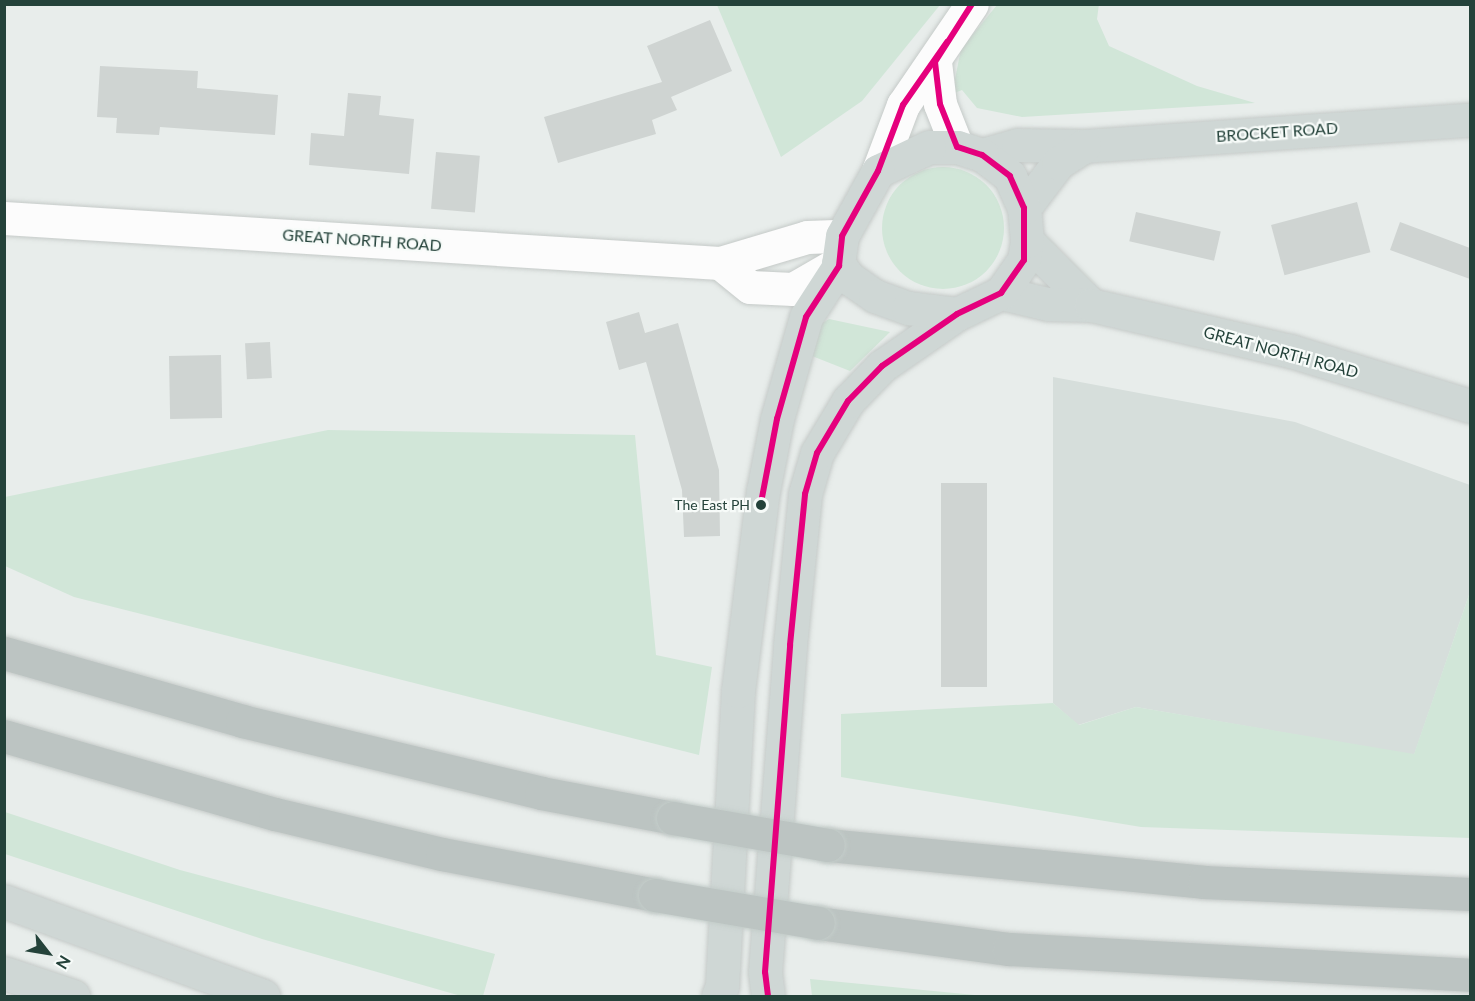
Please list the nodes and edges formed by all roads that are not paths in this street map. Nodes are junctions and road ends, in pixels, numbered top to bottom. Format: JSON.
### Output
{"nodes":[{"id":1,"x":972,"y":4,"type":"edge"},
{"id":2,"x":935,"y":62,"type":"junction"},
{"id":3,"x":1470,"y":120,"type":"edge"},
{"id":4,"x":1084,"y":146,"type":"junction"},
{"id":5,"x":970,"y":151,"type":"junction"},
{"id":6,"x":878,"y":171,"type":"junction"},
{"id":7,"x":1024,"y":208,"type":"junction"},
{"id":8,"x":4,"y":218,"type":"edge"},
{"id":9,"x":1027,"y":241,"type":"junction"},
{"id":10,"x":840,"y":255,"type":"junction"},
{"id":11,"x":720,"y":263,"type":"junction"},
{"id":12,"x":1001,"y":293,"type":"junction"},
{"id":13,"x":1091,"y":305,"type":"junction"},
{"id":14,"x":957,"y":314,"type":"junction"},
{"id":15,"x":1470,"y":406,"type":"edge"},
{"id":16,"x":4,"y":653,"type":"edge"},
{"id":17,"x":4,"y":736,"type":"edge"},
{"id":18,"x":1470,"y":894,"type":"edge"},
{"id":19,"x":4,"y":901,"type":"edge"},
{"id":20,"x":4,"y":973,"type":"edge"},
{"id":21,"x":1470,"y":975,"type":"edge"},
{"id":22,"x":73,"y":996,"type":"edge"},
{"id":23,"x":263,"y":996,"type":"edge"},
{"id":24,"x":718,"y":996,"type":"edge"},
{"id":25,"x":768,"y":996,"type":"edge"}],
"edges":[{"from":1,"to":2,"type":"street"},
{"from":2,"to":5,"type":"street"},
{"from":2,"to":6,"type":"street"},
{"from":3,"to":4,"type":"main road","name":"BROCKET ROAD"},
{"from":4,"to":5,"type":"main road","name":"BROCKET ROAD"},
{"from":4,"to":7,"type":"main road","name":"BROCKET ROAD"},
{"from":5,"to":6,"type":"main road"},
{"from":5,"to":7,"type":"main road"},
{"from":6,"to":10,"type":"main road"},
{"from":7,"to":9,"type":"main road"},
{"from":8,"to":11,"type":"street","name":"GREAT NORTH ROAD"},
{"from":9,"to":12,"type":"main road"},
{"from":9,"to":13,"type":"main road"},
{"from":10,"to":11,"type":"street","name":"GREAT NORTH ROAD"},
{"from":10,"to":11,"type":"street"},
{"from":10,"to":14,"type":"main road"},
{"from":10,"to":24,"type":"main road"},
{"from":12,"to":13,"type":"main road","name":"GREAT NORTH ROAD"},
{"from":12,"to":14,"type":"main road"},
{"from":13,"to":15,"type":"main road","name":"GREAT NORTH ROAD"},
{"from":14,"to":25,"type":"main road"},
{"from":16,"to":18,"type":"highway","bridge":true},
{"from":17,"to":21,"type":"highway","bridge":true},
{"from":19,"to":23,"type":"main road"},
{"from":20,"to":22,"type":"main road"}]}
